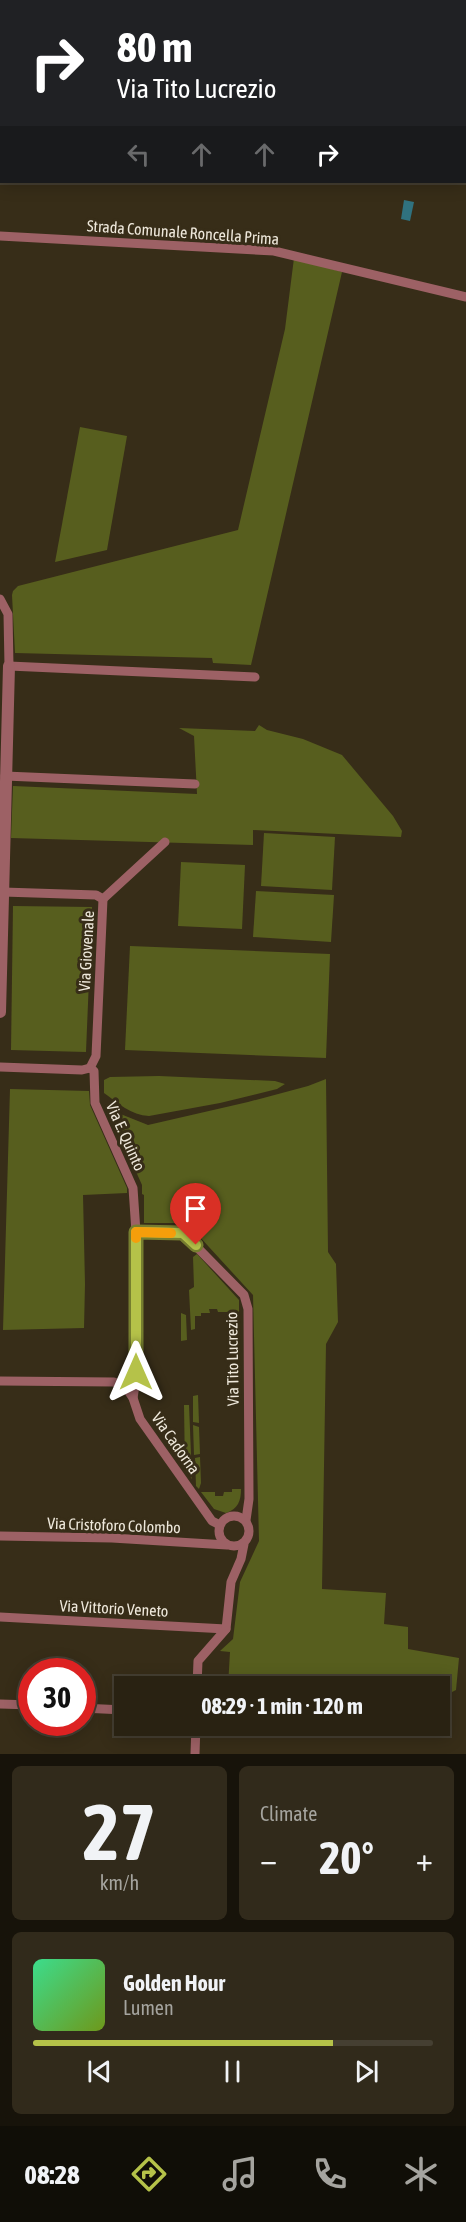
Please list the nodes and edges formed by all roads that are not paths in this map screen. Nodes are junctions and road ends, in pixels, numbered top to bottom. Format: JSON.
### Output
{"nodes":[{"id":1,"x":0,"y":236,"type":"edge"},
{"id":2,"x":466,"y":297,"type":"edge"},
{"id":3,"x":0,"y":599,"type":"edge"},
{"id":4,"x":6,"y":674,"type":"edge"},
{"id":5,"x":255,"y":677,"type":"dead end"},
{"id":6,"x":5,"y":776,"type":"junction"},
{"id":7,"x":195,"y":784,"type":"dead end"},
{"id":8,"x":2,"y":839,"type":"edge"},
{"id":9,"x":165,"y":842,"type":"dead end"},
{"id":10,"x":3,"y":892,"type":"junction"},
{"id":11,"x":103,"y":900,"type":"junction"},
{"id":12,"x":0,"y":994,"type":"edge"},
{"id":13,"x":0,"y":1012,"type":"edge"},
{"id":14,"x":0,"y":1067,"type":"edge"},
{"id":15,"x":90,"y":1068,"type":"junction"},
{"id":16,"x":136,"y":1232,"type":"junction"},
{"id":17,"x":0,"y":1381,"type":"edge"},
{"id":18,"x":133,"y":1398,"type":"junction"},
{"id":19,"x":246,"y":1520,"type":"junction"},
{"id":20,"x":220,"y":1525,"type":"junction"},
{"id":21,"x":0,"y":1536,"type":"edge"},
{"id":22,"x":244,"y":1544,"type":"junction"},
{"id":23,"x":227,"y":1545,"type":"junction"},
{"id":24,"x":0,"y":1617,"type":"edge"},
{"id":25,"x":226,"y":1629,"type":"junction"},
{"id":26,"x":197,"y":1676,"type":"edge"},
{"id":27,"x":0,"y":1704,"type":"edge"},
{"id":28,"x":18,"y":1705,"type":"edge"},
{"id":29,"x":96,"y":1709,"type":"edge"},
{"id":30,"x":114,"y":1710,"type":"edge"},
{"id":31,"x":196,"y":1736,"type":"edge"},
{"id":32,"x":195,"y":1754,"type":"edge"}],
"edges":[{"from":1,"to":2,"type":"street","name":"Strada Comunale Roncella Prima"},
{"from":3,"to":4,"type":"street"},
{"from":4,"to":5,"type":"street"},
{"from":4,"to":6,"type":"street"},
{"from":6,"to":7,"type":"street"},
{"from":6,"to":8,"type":"street"},
{"from":8,"to":10,"type":"street"},
{"from":9,"to":11,"type":"street"},
{"from":10,"to":11,"type":"street","name":"Via Giovenale"},
{"from":10,"to":12,"type":"street"},
{"from":11,"to":15,"type":"street","name":"Via Giovenale"},
{"from":12,"to":13,"type":"street"},
{"from":14,"to":15,"type":"street"},
{"from":15,"to":16,"type":"street","name":"Via E. Quinto"},
{"from":16,"to":18,"type":"street","name":"Via E. Quinto"},
{"from":16,"to":19,"type":"street","name":"Via Tito Lucrezio"},
{"from":17,"to":18,"type":"street"},
{"from":18,"to":20,"type":"street","name":"Via Cadorna"},
{"from":19,"to":20,"type":"street"},
{"from":19,"to":22,"type":"street"},
{"from":20,"to":23,"type":"street"},
{"from":21,"to":23,"type":"street","name":"Via Cristoforo Colombo"},
{"from":22,"to":23,"type":"street"},
{"from":22,"to":25,"type":"street"},
{"from":24,"to":25,"type":"street","name":"Via Vittorio Veneto"},
{"from":25,"to":26,"type":"street"},
{"from":27,"to":28,"type":"street"},
{"from":29,"to":30,"type":"street"},
{"from":31,"to":32,"type":"street"}]}
